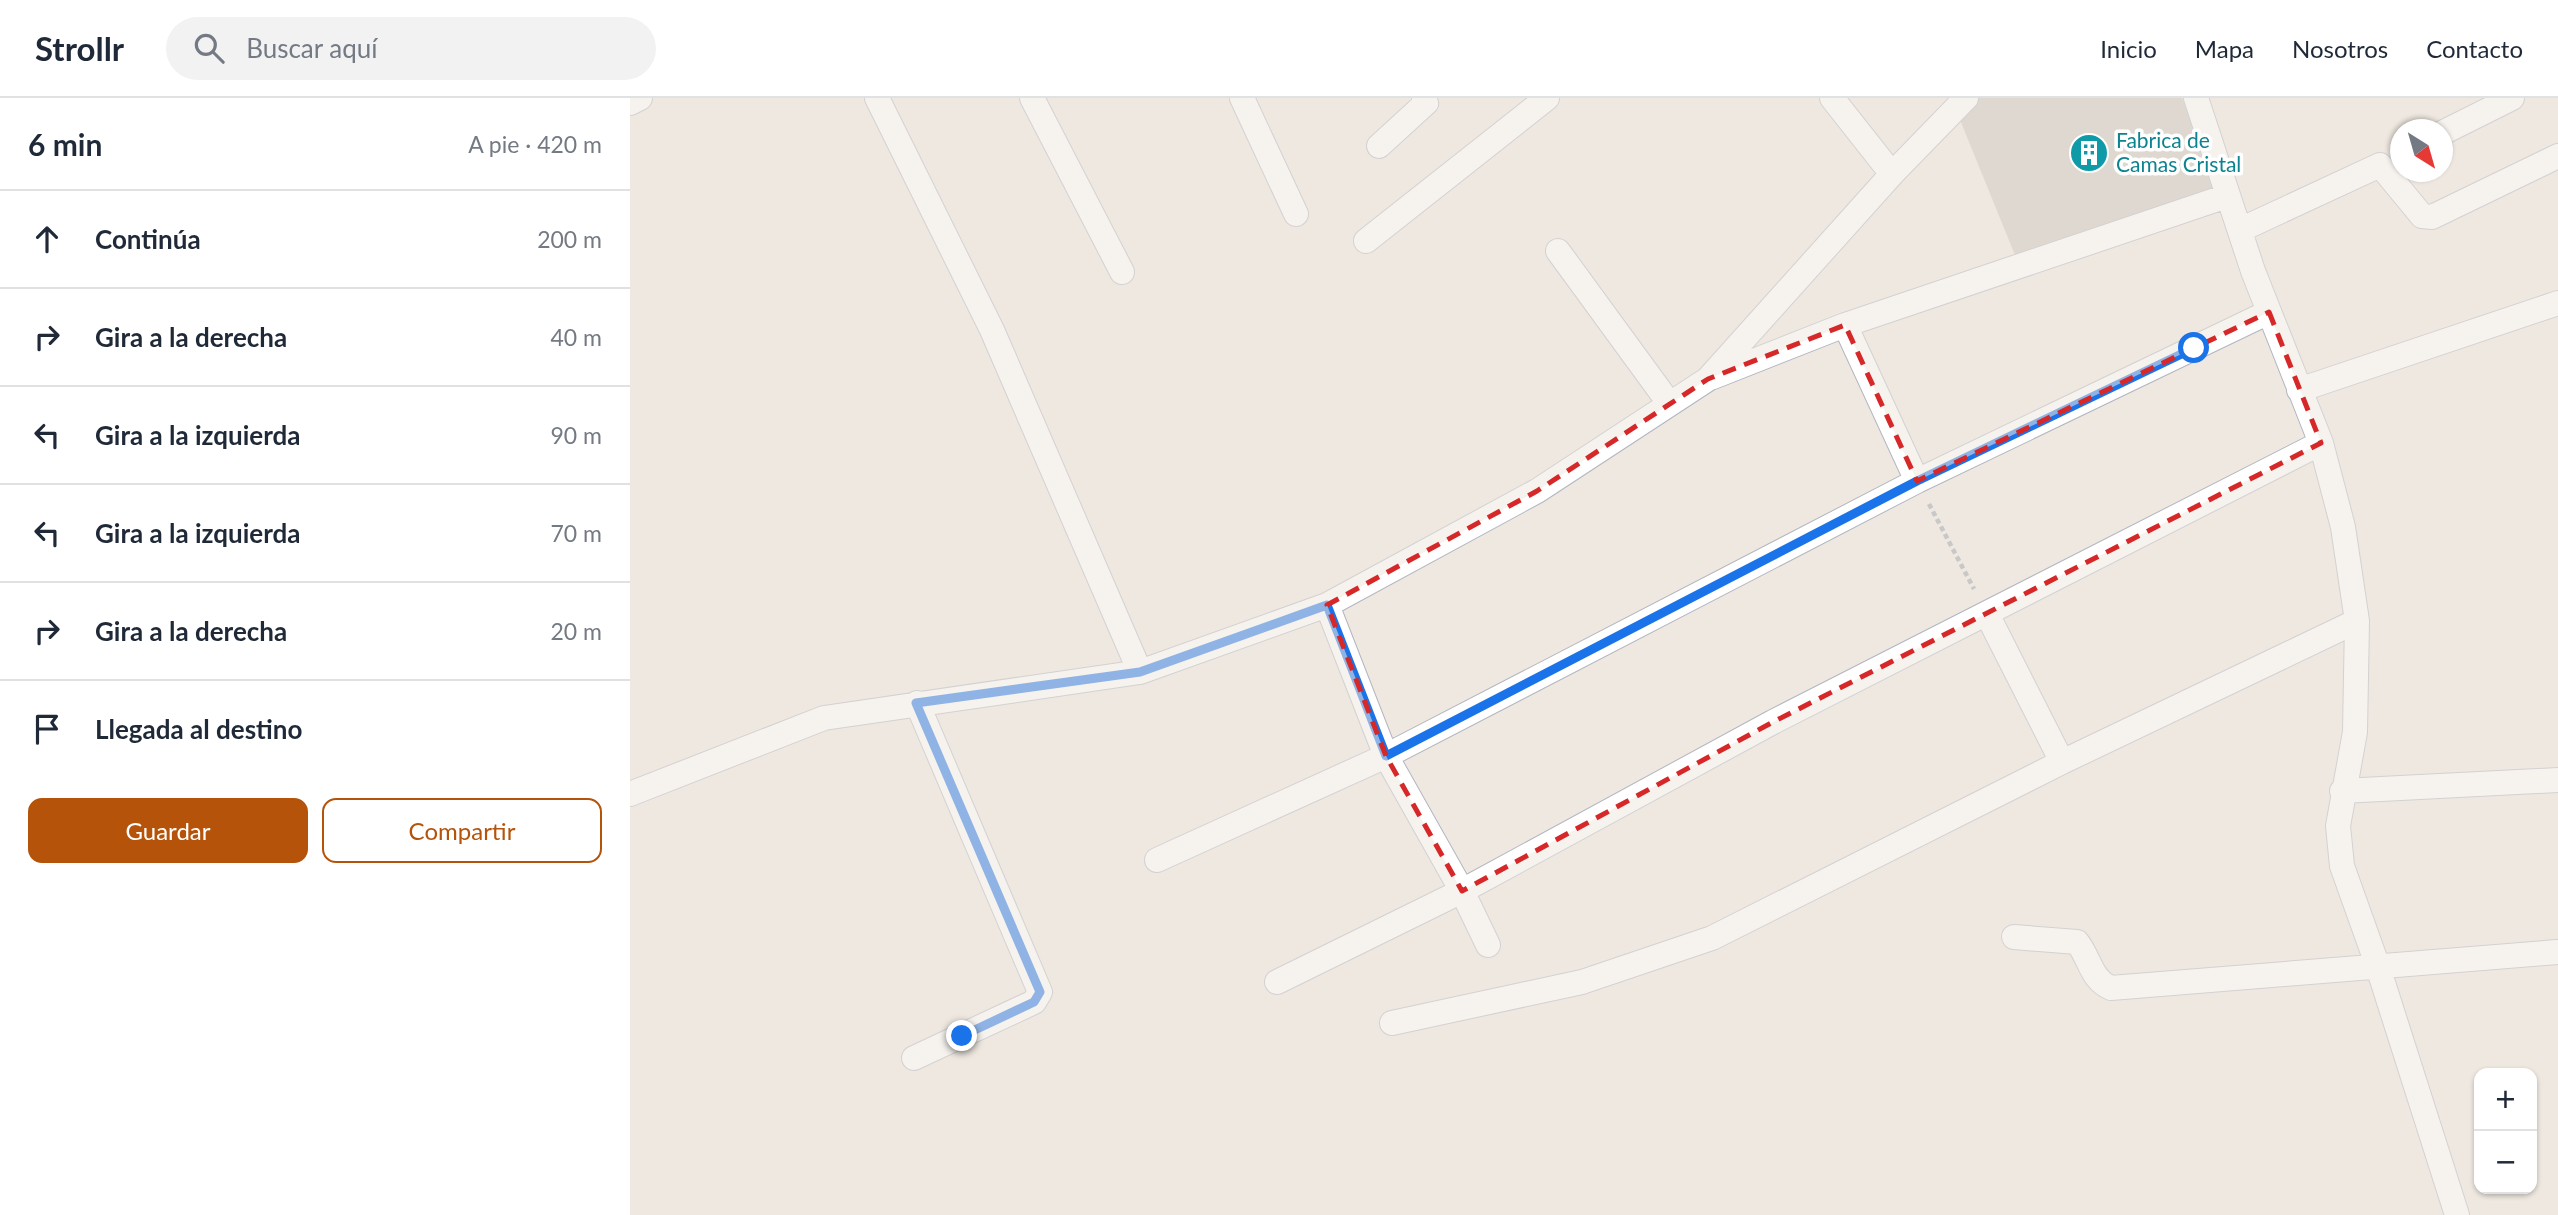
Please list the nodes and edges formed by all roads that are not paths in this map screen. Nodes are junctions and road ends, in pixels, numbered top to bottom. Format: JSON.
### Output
{"nodes":[{"id":1,"x":640,"y":98,"type":"edge"},
{"id":2,"x":877,"y":98,"type":"edge"},
{"id":3,"x":1032,"y":98,"type":"edge"},
{"id":4,"x":1242,"y":98,"type":"edge"},
{"id":5,"x":1547,"y":98,"type":"edge"},
{"id":6,"x":1832,"y":98,"type":"edge"},
{"id":7,"x":1966,"y":98,"type":"edge"},
{"id":8,"x":2196,"y":98,"type":"edge"},
{"id":9,"x":2512,"y":98,"type":"edge"},
{"id":10,"x":1428,"y":100,"type":"edge"},
{"id":11,"x":630,"y":103,"type":"edge"},
{"id":12,"x":2453,"y":128,"type":"edge"},
{"id":13,"x":1379,"y":146,"type":"dead end"},
{"id":14,"x":2558,"y":156,"type":"edge"},
{"id":15,"x":2390,"y":160,"type":"edge"},
{"id":16,"x":1892,"y":174,"type":"junction"},
{"id":17,"x":2403,"y":182,"type":"edge"},
{"id":18,"x":2227,"y":196,"type":"junction"},
{"id":19,"x":1296,"y":214,"type":"dead end"},
{"id":20,"x":2239,"y":230,"type":"junction"},
{"id":21,"x":1366,"y":241,"type":"dead end"},
{"id":22,"x":1558,"y":251,"type":"dead end"},
{"id":23,"x":1122,"y":272,"type":"dead end"},
{"id":24,"x":2558,"y":303,"type":"edge"},
{"id":25,"x":2269,"y":312,"type":"junction"},
{"id":26,"x":1845,"y":325,"type":"junction"},
{"id":27,"x":1708,"y":379,"type":"junction"},
{"id":28,"x":2299,"y":390,"type":"junction"},
{"id":29,"x":1669,"y":403,"type":"junction"},
{"id":30,"x":2321,"y":443,"type":"junction"},
{"id":31,"x":1917,"y":481,"type":"junction"},
{"id":32,"x":1327,"y":605,"type":"junction"},
{"id":33,"x":1987,"y":614,"type":"junction"},
{"id":34,"x":2357,"y":621,"type":"junction"},
{"id":35,"x":1140,"y":672,"type":"junction"},
{"id":36,"x":916,"y":703,"type":"junction"},
{"id":37,"x":1386,"y":756,"type":"junction"},
{"id":38,"x":2062,"y":762,"type":"junction"},
{"id":39,"x":2558,"y":780,"type":"edge"},
{"id":40,"x":2342,"y":791,"type":"junction"},
{"id":41,"x":630,"y":794,"type":"edge"},
{"id":42,"x":1157,"y":860,"type":"dead end"},
{"id":43,"x":1462,"y":891,"type":"junction"},
{"id":44,"x":2014,"y":937,"type":"dead end"},
{"id":45,"x":1488,"y":945,"type":"dead end"},
{"id":46,"x":2557,"y":952,"type":"edge"},
{"id":47,"x":2377,"y":964,"type":"junction"},
{"id":48,"x":1278,"y":982,"type":"dead end"},
{"id":49,"x":1392,"y":1023,"type":"dead end"},
{"id":50,"x":914,"y":1058,"type":"dead end"},
{"id":51,"x":2457,"y":1215,"type":"edge"}],
"edges":[{"from":1,"to":11,"type":"street"},
{"from":2,"to":35,"type":"street"},
{"from":3,"to":23,"type":"street"},
{"from":4,"to":19,"type":"street"},
{"from":5,"to":21,"type":"street"},
{"from":6,"to":16,"type":"street"},
{"from":7,"to":16,"type":"street"},
{"from":8,"to":18,"type":"street"},
{"from":9,"to":12,"type":"street"},
{"from":10,"to":13,"type":"street"},
{"from":14,"to":17,"type":"street"},
{"from":15,"to":20,"type":"street"},
{"from":16,"to":27,"type":"street"},
{"from":18,"to":20,"type":"street"},
{"from":18,"to":26,"type":"street"},
{"from":20,"to":25,"type":"street"},
{"from":22,"to":29,"type":"street"},
{"from":24,"to":28,"type":"street"},
{"from":25,"to":28,"type":"street"},
{"from":25,"to":31,"type":"street"},
{"from":26,"to":27,"type":"street"},
{"from":26,"to":31,"type":"street"},
{"from":27,"to":29,"type":"street"},
{"from":28,"to":30,"type":"street"},
{"from":29,"to":32,"type":"street"},
{"from":30,"to":33,"type":"street"},
{"from":30,"to":34,"type":"street"},
{"from":31,"to":37,"type":"street"},
{"from":32,"to":35,"type":"street"},
{"from":32,"to":37,"type":"street"},
{"from":33,"to":38,"type":"street"},
{"from":33,"to":43,"type":"street"},
{"from":34,"to":38,"type":"street"},
{"from":34,"to":40,"type":"street"},
{"from":35,"to":36,"type":"street"},
{"from":36,"to":41,"type":"street"},
{"from":36,"to":50,"type":"street"},
{"from":37,"to":42,"type":"street"},
{"from":37,"to":43,"type":"street"},
{"from":38,"to":49,"type":"street"},
{"from":39,"to":40,"type":"street"},
{"from":40,"to":47,"type":"street"},
{"from":43,"to":45,"type":"street"},
{"from":43,"to":48,"type":"street"},
{"from":44,"to":47,"type":"street"},
{"from":46,"to":47,"type":"street"},
{"from":47,"to":51,"type":"street"}]}
